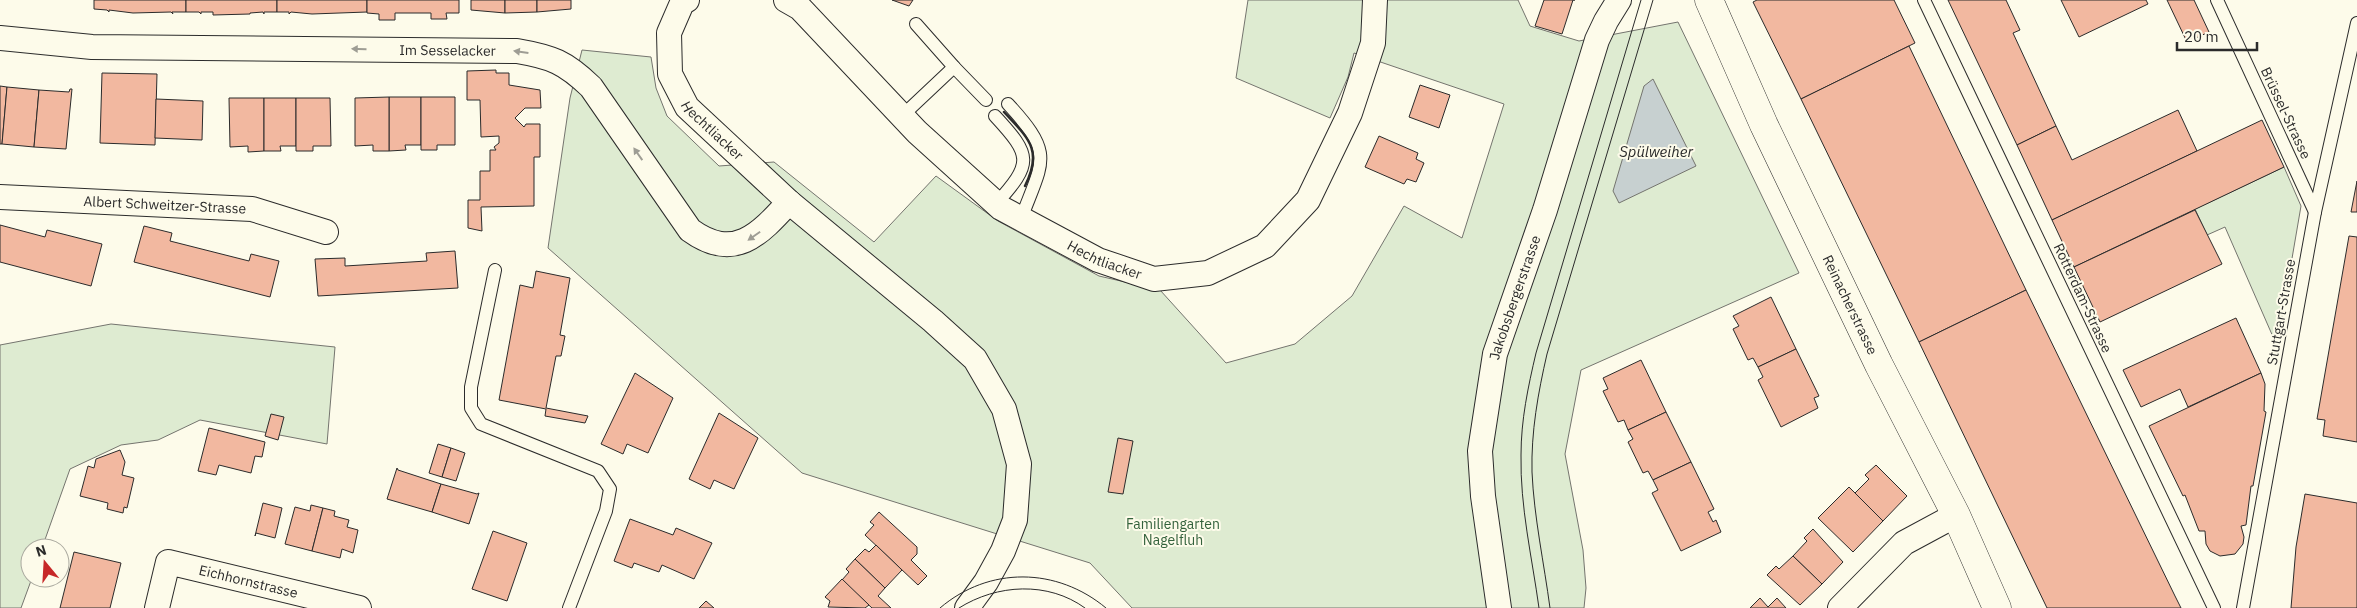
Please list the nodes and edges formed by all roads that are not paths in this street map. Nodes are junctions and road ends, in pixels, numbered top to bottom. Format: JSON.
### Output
{"nodes":[{"id":1,"x":687,"y":0,"type":"edge"},
{"id":2,"x":786,"y":0,"type":"edge"},
{"id":3,"x":1375,"y":0,"type":"edge"},
{"id":4,"x":1619,"y":0,"type":"edge"},
{"id":5,"x":1709,"y":0,"type":"edge"},
{"id":6,"x":1924,"y":0,"type":"edge"},
{"id":7,"x":2217,"y":0,"type":"edge"},
{"id":8,"x":2357,"y":23,"type":"edge"},
{"id":9,"x":916,"y":24,"type":"dead end"},
{"id":10,"x":0,"y":38,"type":"edge"},
{"id":11,"x":954,"y":67,"type":"junction"},
{"id":12,"x":986,"y":100,"type":"dead end"},
{"id":13,"x":1008,"y":104,"type":"dead end"},
{"id":14,"x":902,"y":116,"type":"junction"},
{"id":15,"x":996,"y":116,"type":"dead end"},
{"id":16,"x":0,"y":197,"type":"edge"},
{"id":17,"x":789,"y":202,"type":"junction"},
{"id":18,"x":996,"y":204,"type":"junction"},
{"id":19,"x":2314,"y":212,"type":"junction"},
{"id":20,"x":1021,"y":219,"type":"junction"},
{"id":21,"x":326,"y":232,"type":"dead end"},
{"id":22,"x":495,"y":270,"type":"dead end"},
{"id":23,"x":1956,"y":514,"type":"junction"},
{"id":24,"x":973,"y":600,"type":"edge"},
{"id":25,"x":158,"y":608,"type":"edge"},
{"id":26,"x":359,"y":608,"type":"edge"},
{"id":27,"x":569,"y":608,"type":"edge"},
{"id":28,"x":1499,"y":608,"type":"edge"},
{"id":29,"x":1840,"y":608,"type":"edge"},
{"id":30,"x":1998,"y":608,"type":"edge"},
{"id":31,"x":2214,"y":608,"type":"edge"},
{"id":32,"x":2243,"y":608,"type":"edge"}],
"edges":[{"from":1,"to":17,"type":"street","name":"Hechtliacker"},
{"from":2,"to":14,"type":"street","name":"Hechtliacker"},
{"from":3,"to":20,"type":"street","name":"Hechtliacker"},
{"from":4,"to":28,"type":"street","name":"Jakobsbergerstrasse"},
{"from":5,"to":23,"type":"main road","name":"Reinacherstrasse"},
{"from":6,"to":31,"type":"lane","name":"Rotterdam-Strasse"},
{"from":7,"to":19,"type":"lane","name":"Brüssel-Strasse"},
{"from":8,"to":19,"type":"lane","name":"Stuttgart-Strasse"},
{"from":9,"to":11,"type":"lane"},
{"from":17,"to":10,"type":"street","name":"Im Sesselacker","one_way":true},
{"from":11,"to":12,"type":"lane"},
{"from":11,"to":14,"type":"lane"},
{"from":13,"to":20,"type":"lane"},
{"from":14,"to":18,"type":"street","name":"Hechtliacker"},
{"from":15,"to":18,"type":"lane"},
{"from":16,"to":21,"type":"street","name":"Albert Schweitzer-Strasse"},
{"from":17,"to":24,"type":"street","name":"Hechtliacker"},
{"from":18,"to":20,"type":"street","name":"Hechtliacker"},
{"from":19,"to":32,"type":"lane","name":"Stuttgart-Strasse"},
{"from":22,"to":27,"type":"lane"},
{"from":23,"to":29,"type":"street"},
{"from":23,"to":30,"type":"main road","name":"Reinacherstrasse"},
{"from":25,"to":26,"type":"street","name":"Eichhornstrasse"}]}
